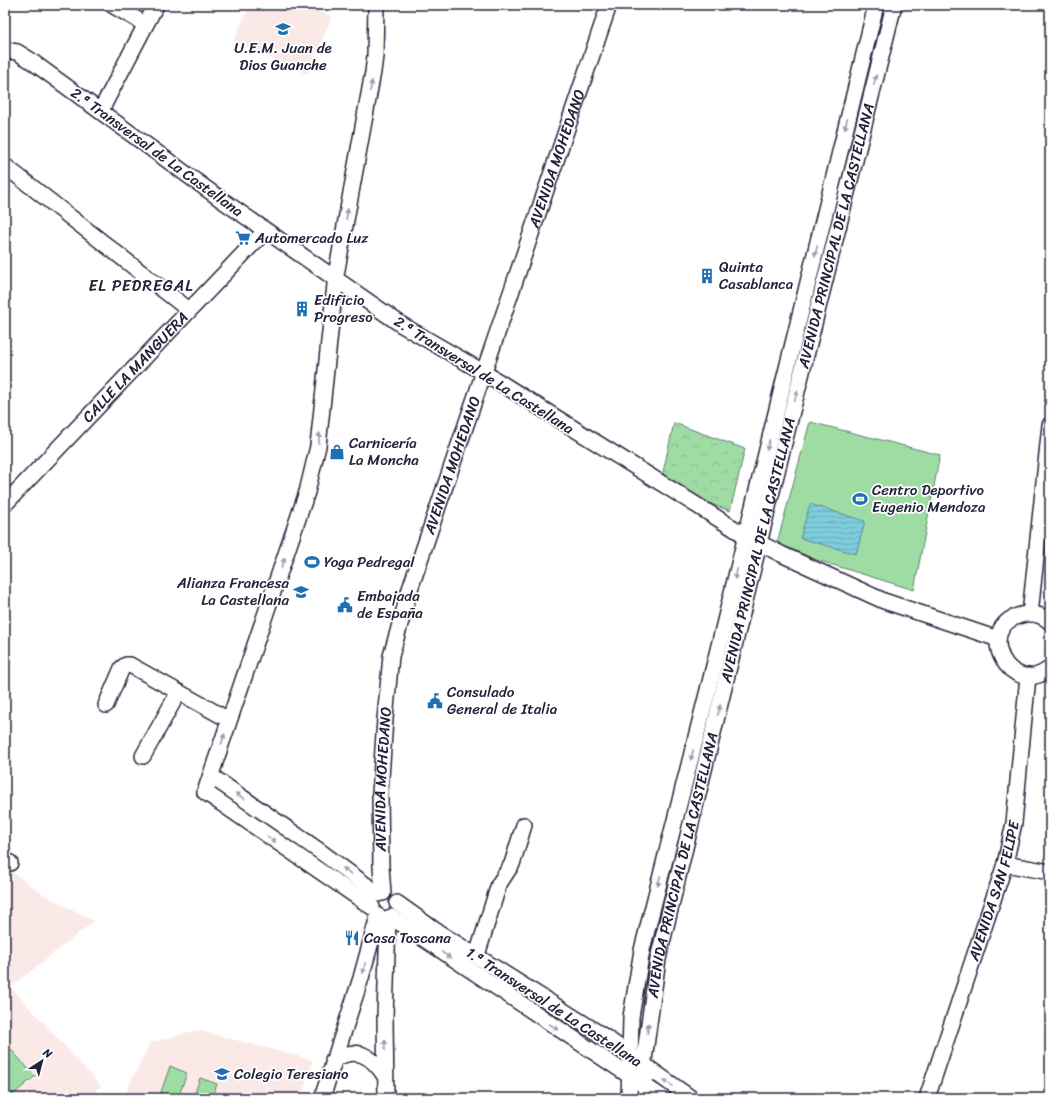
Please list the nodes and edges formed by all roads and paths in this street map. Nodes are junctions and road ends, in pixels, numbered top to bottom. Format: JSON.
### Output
{"nodes":[{"id":1,"x":112,"y":5,"type":"edge"},
{"id":2,"x":156,"y":5,"type":"edge"},
{"id":3,"x":376,"y":5,"type":"edge"},
{"id":4,"x":609,"y":5,"type":"edge"},
{"id":5,"x":876,"y":5,"type":"edge"},
{"id":6,"x":894,"y":5,"type":"edge"},
{"id":7,"x":145,"y":24,"type":"junction"},
{"id":8,"x":5,"y":50,"type":"edge"},
{"id":9,"x":101,"y":110,"type":"junction"},
{"id":10,"x":5,"y":166,"type":"edge"},
{"id":11,"x":265,"y":231,"type":"junction"},
{"id":12,"x":335,"y":280,"type":"junction"},
{"id":13,"x":189,"y":310,"type":"junction"},
{"id":14,"x":483,"y":372,"type":"junction"},
{"id":15,"x":1050,"y":425,"type":"edge"},
{"id":16,"x":5,"y":504,"type":"edge"},
{"id":17,"x":746,"y":536,"type":"junction"},
{"id":18,"x":760,"y":542,"type":"junction"},
{"id":19,"x":1030,"y":614,"type":"junction"},
{"id":20,"x":1050,"y":622,"type":"edge"},
{"id":21,"x":998,"y":639,"type":"junction"},
{"id":22,"x":1050,"y":668,"type":"edge"},
{"id":23,"x":1028,"y":676,"type":"junction"},
{"id":24,"x":178,"y":693,"type":"junction"},
{"id":25,"x":106,"y":705,"type":"dead end"},
{"id":26,"x":229,"y":720,"type":"junction"},
{"id":27,"x":143,"y":756,"type":"dead end"},
{"id":28,"x":211,"y":776,"type":"junction"},
{"id":29,"x":524,"y":825,"type":"dead end"},
{"id":30,"x":1005,"y":864,"type":"junction"},
{"id":31,"x":1050,"y":872,"type":"edge"},
{"id":32,"x":382,"y":908,"type":"junction"},
{"id":33,"x":477,"y":955,"type":"junction"},
{"id":34,"x":629,"y":1056,"type":"junction"},
{"id":35,"x":334,"y":1060,"type":"junction"},
{"id":36,"x":645,"y":1066,"type":"junction"},
{"id":37,"x":629,"y":1075,"type":"junction"},
{"id":38,"x":385,"y":1076,"type":"junction"},
{"id":39,"x":646,"y":1092,"type":"edge"},
{"id":40,"x":322,"y":1098,"type":"edge"},
{"id":41,"x":386,"y":1098,"type":"edge"},
{"id":42,"x":629,"y":1098,"type":"edge"},
{"id":43,"x":663,"y":1098,"type":"edge"},
{"id":44,"x":691,"y":1098,"type":"edge"},
{"id":45,"x":927,"y":1098,"type":"edge"}],
"edges":[{"from":1,"to":7,"type":"street"},
{"from":2,"to":7,"type":"street"},
{"from":12,"to":3,"type":"street","one_way":true},
{"from":4,"to":14,"type":"street","name":"AVENIDA MOHEDANO"},
{"from":5,"to":17,"type":"street","name":"AVENIDA PRINCIPAL DE LA CASTELLANA","one_way":true},
{"from":18,"to":6,"type":"street","name":"AVENIDA PRINCIPAL DE LA CASTELLANA","one_way":true},
{"from":7,"to":9,"type":"street"},
{"from":8,"to":9,"type":"street","name":"2.ª Transversal de La Castellana"},
{"from":9,"to":11,"type":"street","name":"2.ª Transversal de La Castellana"},
{"from":10,"to":13,"type":"street"},
{"from":11,"to":12,"type":"street","name":"2.ª Transversal de La Castellana"},
{"from":11,"to":13,"type":"street","name":"CALLE LA MANGUERA"},
{"from":12,"to":14,"type":"street","name":"2.ª Transversal de La Castellana"},
{"from":26,"to":12,"type":"street","one_way":true},
{"from":13,"to":16,"type":"street","name":"CALLE LA MANGUERA"},
{"from":14,"to":17,"type":"street","name":"2.ª Transversal de La Castellana"},
{"from":14,"to":32,"type":"street","name":"AVENIDA MOHEDANO"},
{"from":15,"to":19,"type":"street"},
{"from":17,"to":18,"type":"street","name":"2.ª Transversal de La Castellana"},
{"from":17,"to":34,"type":"street","name":"AVENIDA PRINCIPAL DE LA CASTELLANA","one_way":true},
{"from":18,"to":21,"type":"street","name":"2.ª Transversal de La Castellana"},
{"from":36,"to":18,"type":"street","name":"AVENIDA PRINCIPAL DE LA CASTELLANA","one_way":true},
{"from":19,"to":20,"type":"street"},
{"from":19,"to":21,"type":"street"},
{"from":21,"to":23,"type":"street"},
{"from":22,"to":23,"type":"street"},
{"from":23,"to":30,"type":"street","name":"AVENIDA SAN FELIPE"},
{"from":24,"to":25,"type":"street"},
{"from":24,"to":26,"type":"street"},
{"from":24,"to":27,"type":"street"},
{"from":28,"to":26,"type":"street","one_way":true},
{"from":32,"to":28,"type":"street","name":"1.ª Transversal de La Castellana","one_way":true},
{"from":28,"to":32,"type":"street","name":"1.ª Transversal de La Castellana","one_way":true},
{"from":29,"to":33,"type":"street"},
{"from":30,"to":31,"type":"street"},
{"from":30,"to":45,"type":"street","name":"AVENIDA SAN FELIPE"},
{"from":32,"to":33,"type":"street","name":"1.ª Transversal de La Castellana"},
{"from":32,"to":35,"type":"street","one_way":true},
{"from":32,"to":37,"type":"street","name":"1.ª Transversal de La Castellana","one_way":true},
{"from":38,"to":32,"type":"street","name":"AVENIDA MOHEDANO","one_way":true},
{"from":33,"to":34,"type":"street","name":"1.ª Transversal de La Castellana"},
{"from":34,"to":36,"type":"street","name":"1.ª Transversal de La Castellana"},
{"from":34,"to":37,"type":"street","name":"AVENIDA PRINCIPAL DE LA CASTELLANA"},
{"from":35,"to":38,"type":"street"},
{"from":35,"to":40,"type":"street"},
{"from":36,"to":39,"type":"street","name":"AVENIDA PRINCIPAL DE LA CASTELLANA"},
{"from":44,"to":36,"type":"street","name":"1.ª Transversal de La Castellana","one_way":true},
{"from":37,"to":39,"type":"street","name":"1.ª Transversal de La Castellana"},
{"from":37,"to":42,"type":"street","name":"AVENIDA PRINCIPAL DE LA CASTELLANA"},
{"from":38,"to":41,"type":"street","name":"AVENIDA MOHEDANO"},
{"from":39,"to":43,"type":"street","name":"1.ª Transversal de La Castellana"}]}
